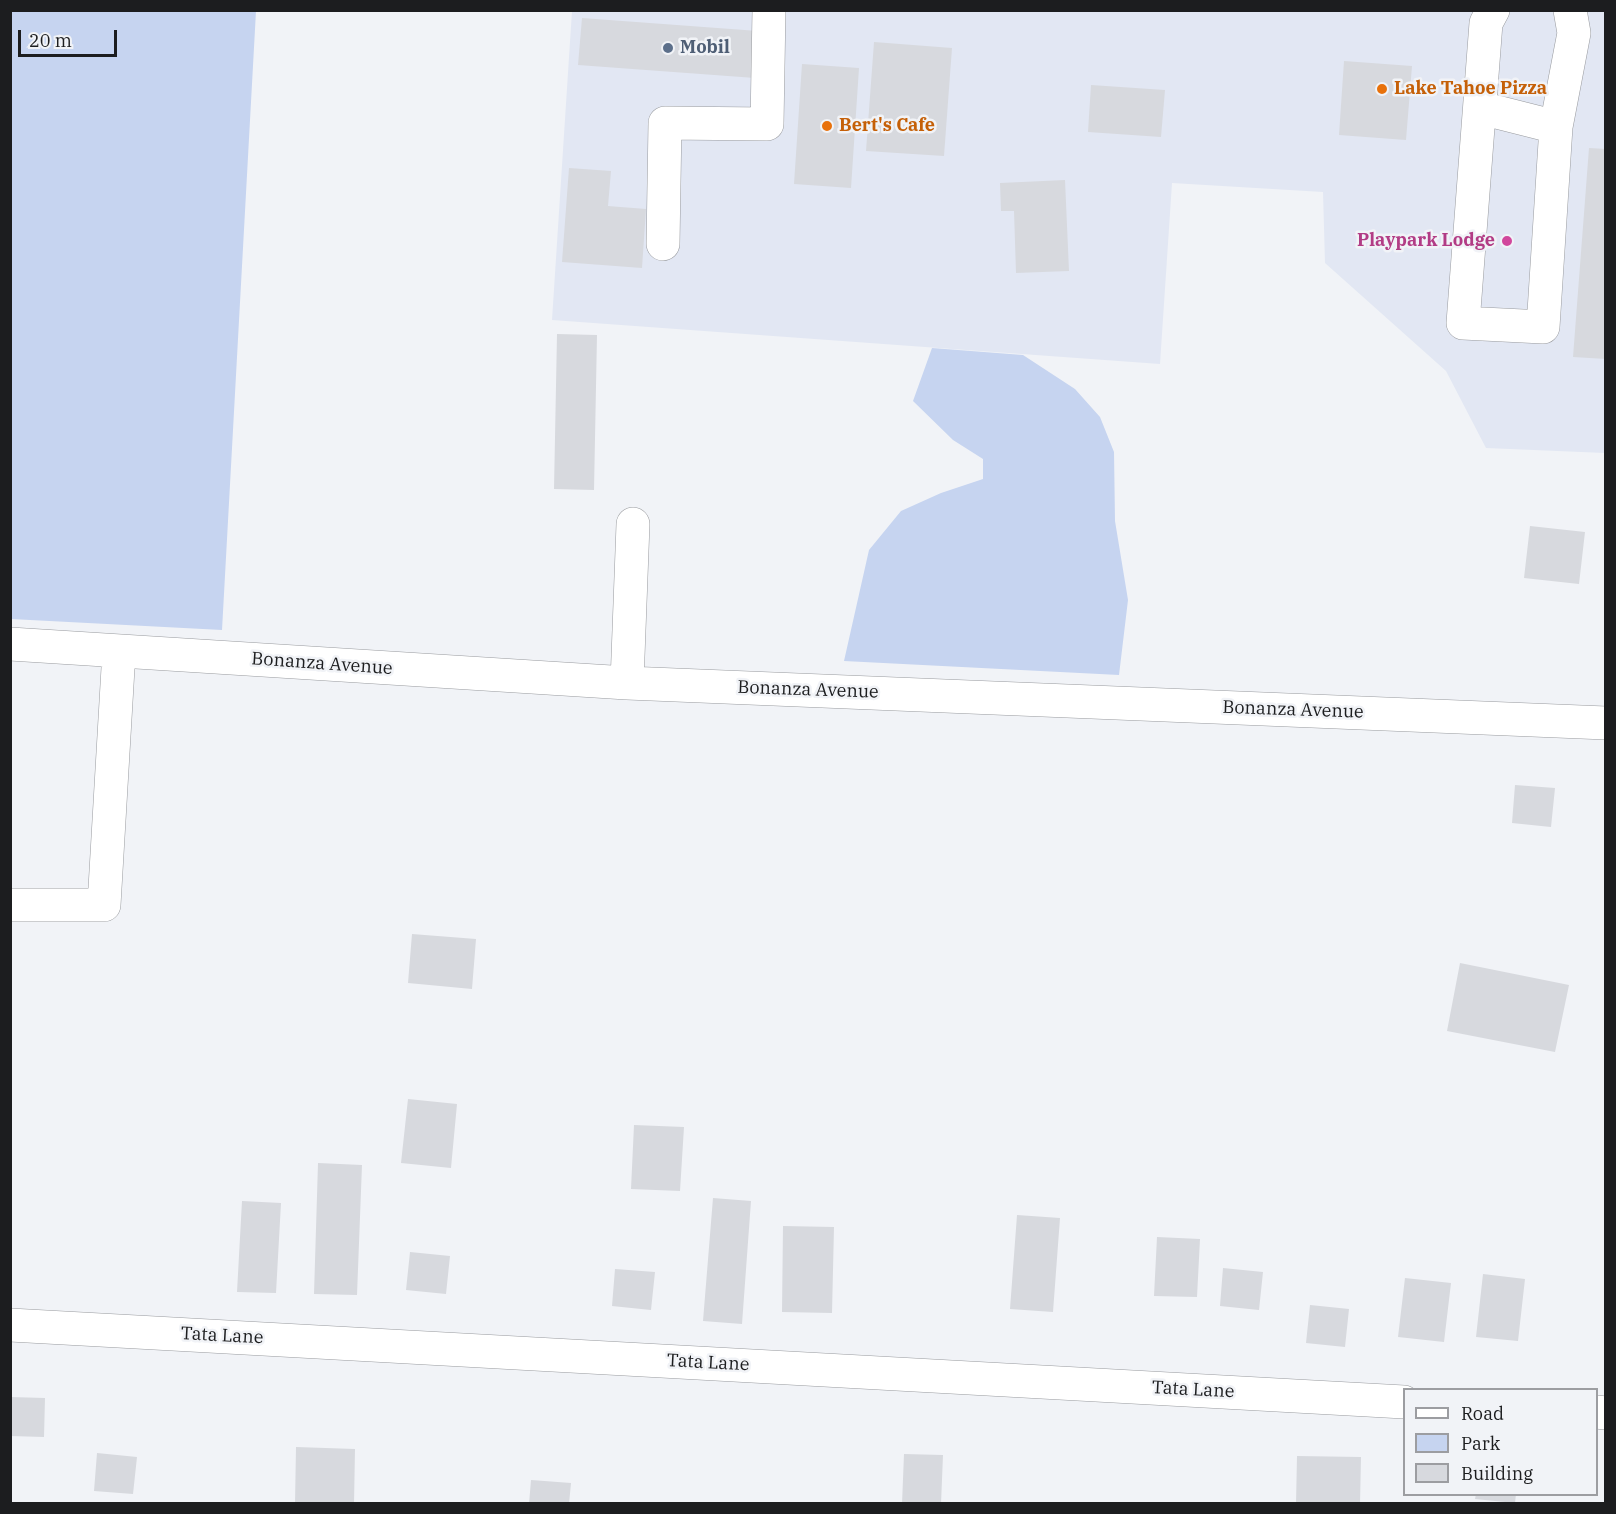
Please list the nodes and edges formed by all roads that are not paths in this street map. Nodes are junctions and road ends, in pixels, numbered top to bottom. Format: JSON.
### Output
{"nodes":[{"id":1,"x":769,"y":10,"type":"edge"},
{"id":2,"x":1493,"y":10,"type":"edge"},
{"id":3,"x":1570,"y":10,"type":"edge"},
{"id":4,"x":1481,"y":108,"type":"junction"},
{"id":5,"x":1556,"y":127,"type":"junction"},
{"id":6,"x":663,"y":244,"type":"dead end"},
{"id":7,"x":633,"y":524,"type":"dead end"},
{"id":8,"x":10,"y":644,"type":"edge"},
{"id":9,"x":119,"y":651,"type":"junction"},
{"id":10,"x":627,"y":683,"type":"junction"},
{"id":11,"x":1605,"y":723,"type":"edge"},
{"id":12,"x":10,"y":905,"type":"edge"},
{"id":13,"x":10,"y":1325,"type":"edge"},
{"id":14,"x":1403,"y":1402,"type":"edge"}],
"edges":[{"from":1,"to":6,"type":"street"},
{"from":2,"to":4,"type":"street"},
{"from":3,"to":5,"type":"street"},
{"from":4,"to":5,"type":"street"},
{"from":4,"to":5,"type":"street"},
{"from":7,"to":10,"type":"street"},
{"from":8,"to":9,"type":"street","name":"Bonanza Avenue"},
{"from":9,"to":10,"type":"street","name":"Bonanza Avenue"},
{"from":9,"to":12,"type":"street"},
{"from":10,"to":11,"type":"street","name":"Bonanza Avenue"},
{"from":13,"to":14,"type":"street","name":"Tata Lane"}]}
